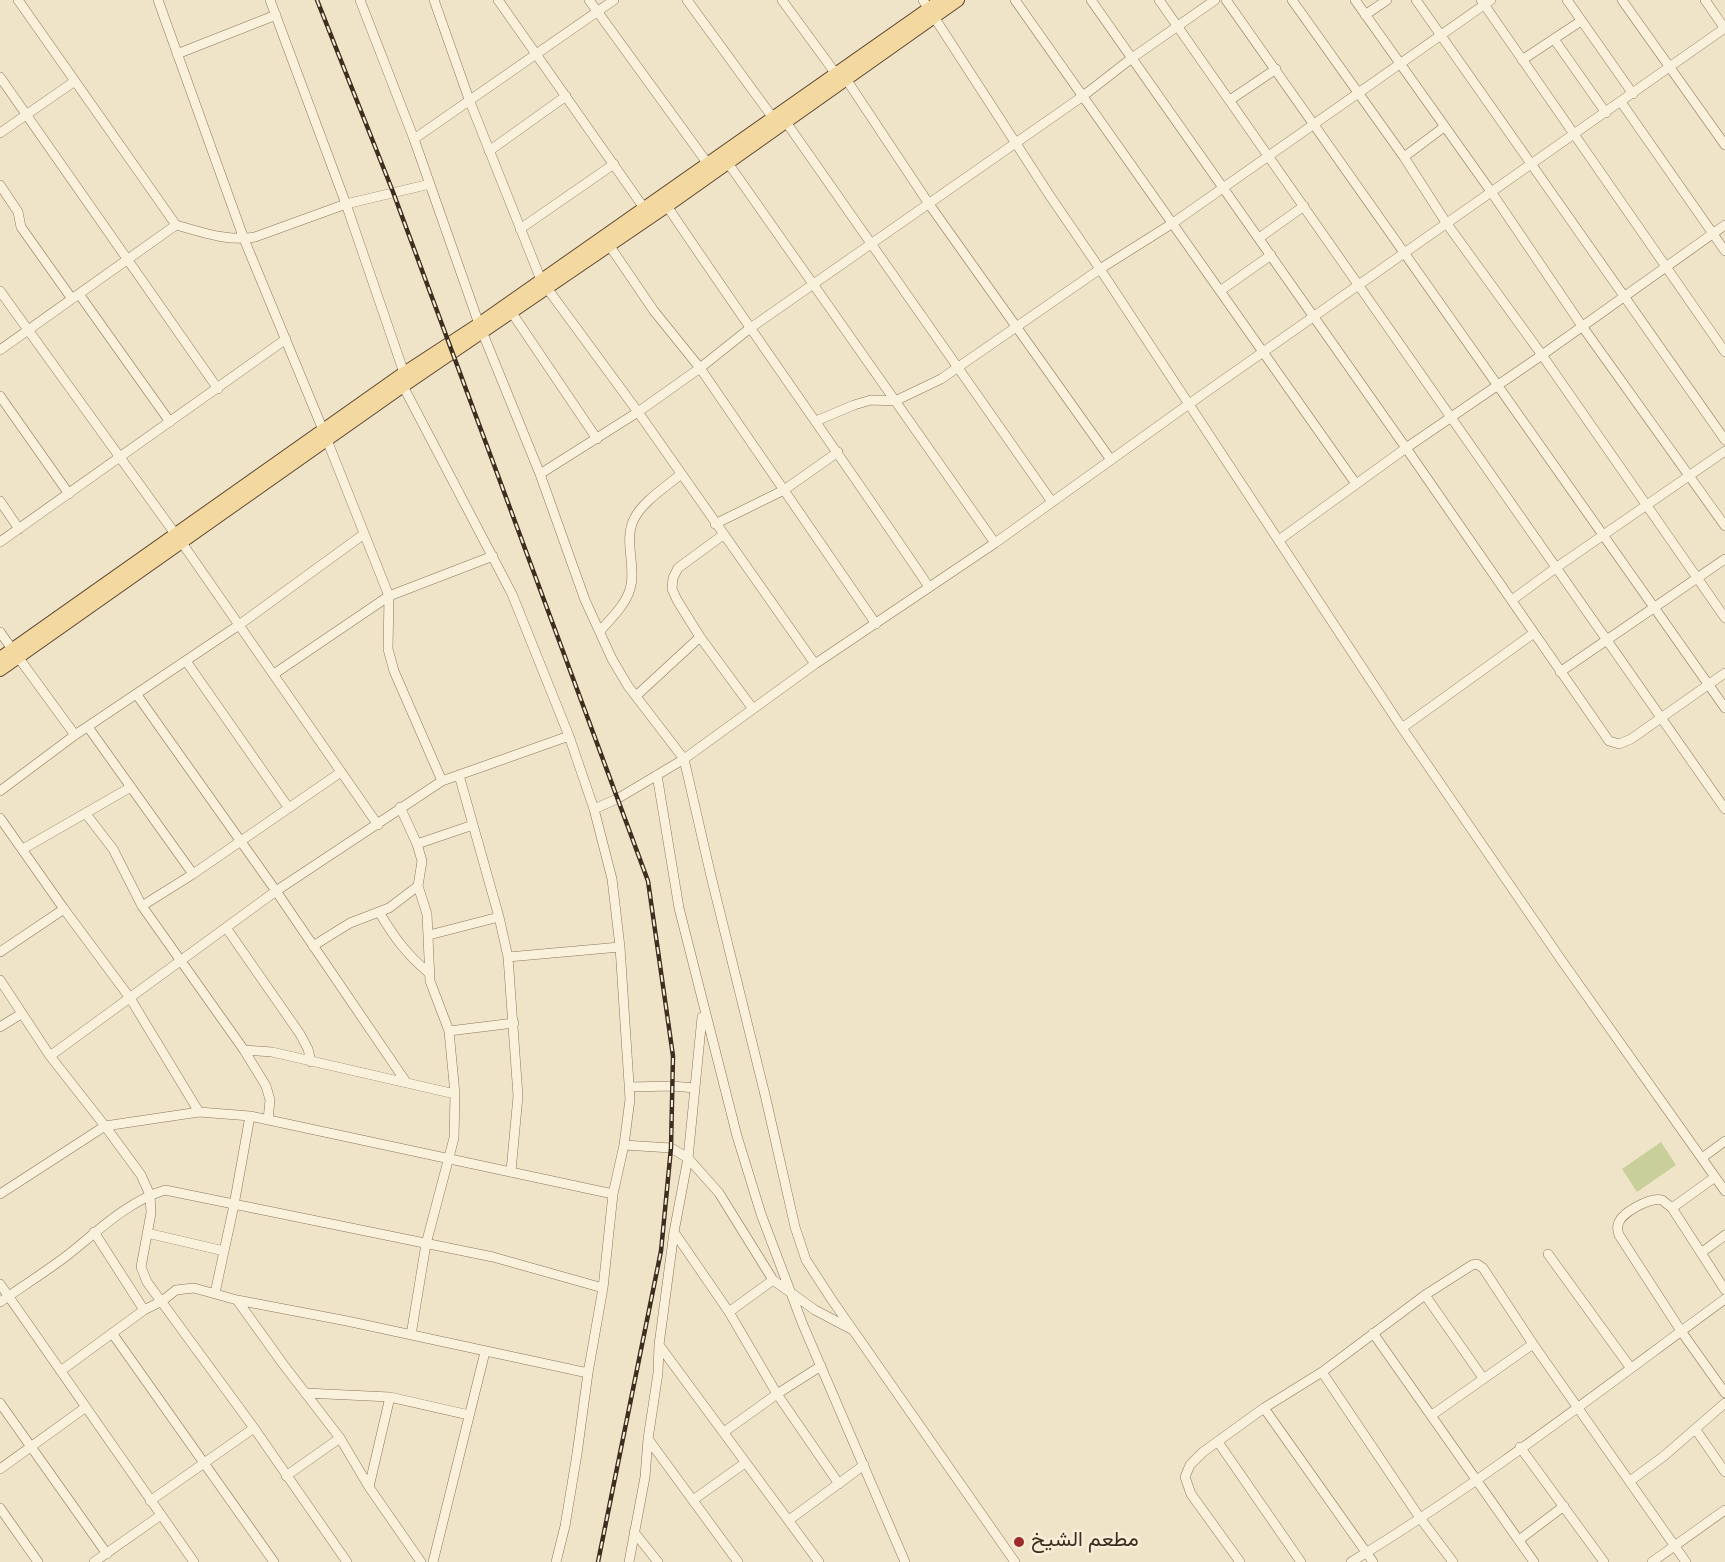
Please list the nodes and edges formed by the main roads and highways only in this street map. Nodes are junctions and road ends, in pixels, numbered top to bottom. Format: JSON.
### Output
{"nodes":[{"id":1,"x":941,"y":0,"type":"edge"},
{"id":2,"x":958,"y":0,"type":"edge"},
{"id":3,"x":929,"y":8,"type":"edge"},
{"id":4,"x":841,"y":76,"type":"junction"},
{"id":5,"x":544,"y":285,"type":"junction"},
{"id":6,"x":481,"y":328,"type":"junction"},
{"id":7,"x":325,"y":435,"type":"junction"},
{"id":8,"x":15,"y":653,"type":"junction"},
{"id":9,"x":0,"y":658,"type":"edge"},
{"id":10,"x":0,"y":670,"type":"edge"}],
"edges":[{"from":1,"to":3,"type":"main road"},
{"from":2,"to":3,"type":"main road"},
{"from":3,"to":4,"type":"main road"},
{"from":4,"to":5,"type":"main road"},
{"from":4,"to":5,"type":"main road"},
{"from":5,"to":6,"type":"main road"},
{"from":5,"to":6,"type":"main road"},
{"from":6,"to":7,"type":"main road"},
{"from":6,"to":7,"type":"main road"},
{"from":7,"to":8,"type":"main road"},
{"from":8,"to":9,"type":"main road"},
{"from":8,"to":10,"type":"main road"}]}
